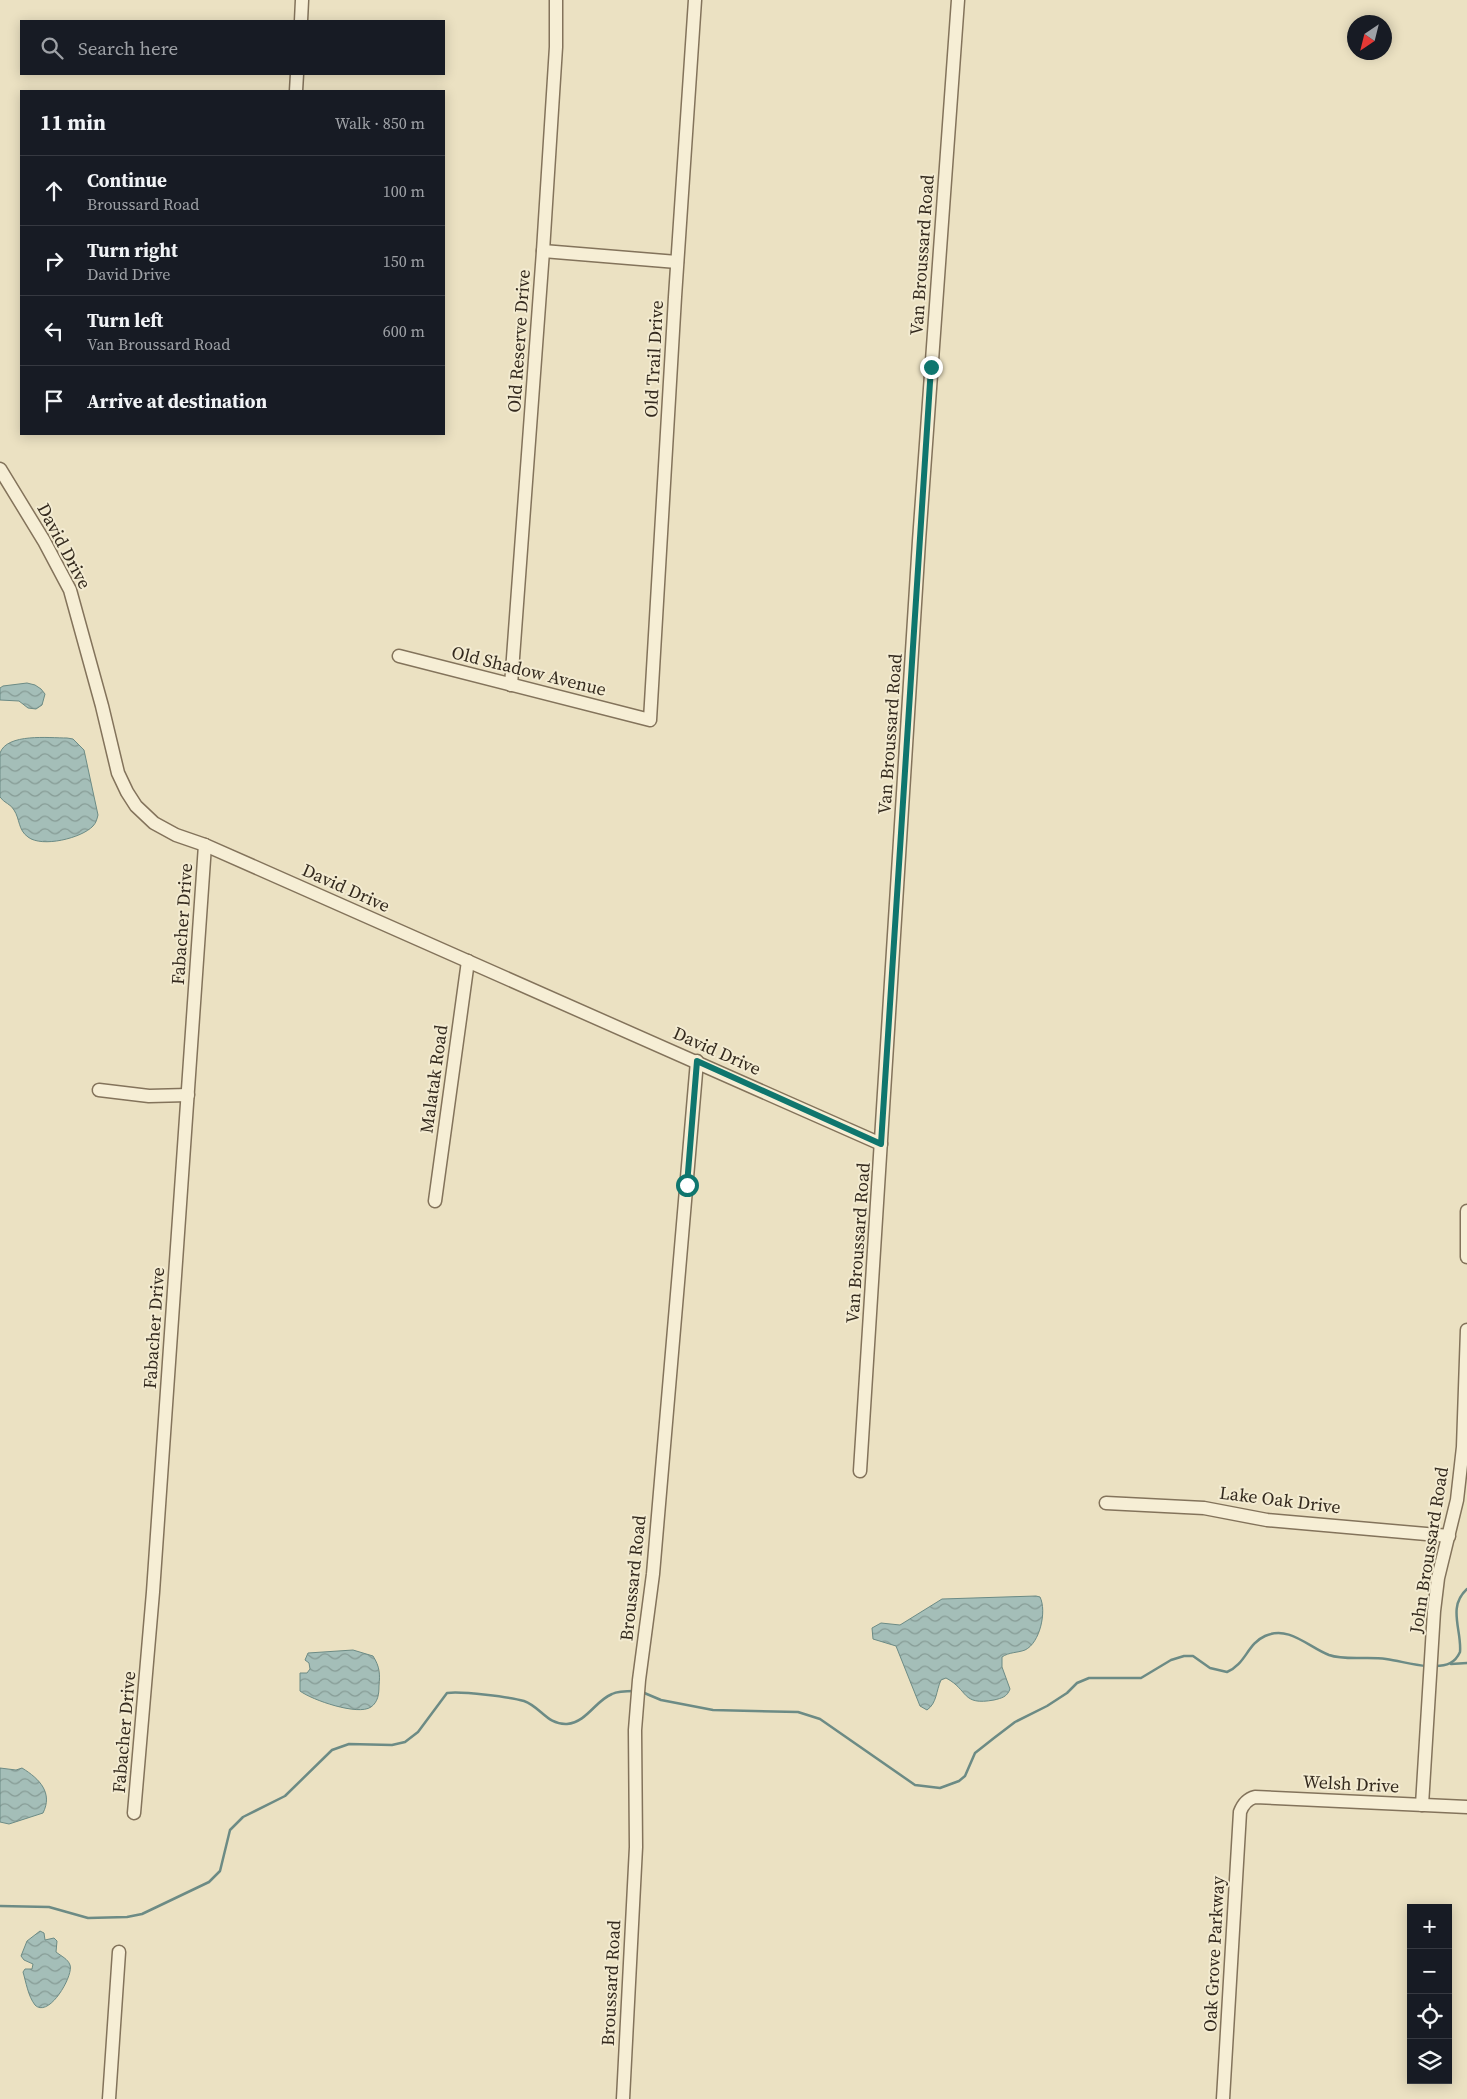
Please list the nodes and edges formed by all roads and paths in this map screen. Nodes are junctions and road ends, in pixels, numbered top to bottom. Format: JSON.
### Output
{"nodes":[{"id":1,"x":302,"y":0,"type":"edge"},
{"id":2,"x":556,"y":0,"type":"edge"},
{"id":3,"x":695,"y":0,"type":"edge"},
{"id":4,"x":958,"y":0,"type":"edge"},
{"id":5,"x":301,"y":20,"type":"edge"},
{"id":6,"x":298,"y":75,"type":"edge"},
{"id":7,"x":296,"y":90,"type":"edge"},
{"id":8,"x":543,"y":252,"type":"junction"},
{"id":9,"x":677,"y":262,"type":"junction"},
{"id":10,"x":0,"y":469,"type":"edge"},
{"id":11,"x":399,"y":656,"type":"dead end"},
{"id":12,"x":512,"y":685,"type":"junction"},
{"id":13,"x":650,"y":720,"type":"joint"},
{"id":14,"x":205,"y":845,"type":"junction"},
{"id":15,"x":468,"y":961,"type":"junction"},
{"id":16,"x":697,"y":1061,"type":"junction"},
{"id":17,"x":99,"y":1090,"type":"dead end"},
{"id":18,"x":188,"y":1095,"type":"junction"},
{"id":19,"x":881,"y":1144,"type":"junction"},
{"id":20,"x":435,"y":1201,"type":"dead end"},
{"id":21,"x":1467,"y":1211,"type":"edge"},
{"id":22,"x":1467,"y":1257,"type":"edge"},
{"id":23,"x":1467,"y":1330,"type":"edge"},
{"id":24,"x":860,"y":1471,"type":"dead end"},
{"id":25,"x":1106,"y":1503,"type":"dead end"},
{"id":26,"x":1449,"y":1536,"type":"junction"},
{"id":27,"x":1422,"y":1805,"type":"junction"},
{"id":28,"x":1467,"y":1808,"type":"edge"},
{"id":29,"x":1240,"y":1812,"type":"joint"},
{"id":30,"x":134,"y":1813,"type":"dead end"},
{"id":31,"x":119,"y":1952,"type":"dead end"},
{"id":32,"x":108,"y":2099,"type":"edge"},
{"id":33,"x":623,"y":2099,"type":"edge"},
{"id":34,"x":1223,"y":2099,"type":"edge"}],
"edges":[{"from":1,"to":5,"type":"street"},
{"from":2,"to":8,"type":"street","name":"Old Reserve Drive"},
{"from":3,"to":9,"type":"street","name":"Old Trail Drive"},
{"from":4,"to":19,"type":"street","name":"Van Broussard Road"},
{"from":6,"to":7,"type":"street"},
{"from":8,"to":9,"type":"street"},
{"from":8,"to":12,"type":"street","name":"Old Reserve Drive"},
{"from":9,"to":13,"type":"street","name":"Old Trail Drive"},
{"from":10,"to":14,"type":"street","name":"David Drive"},
{"from":11,"to":12,"type":"street","name":"Old Shadow Avenue"},
{"from":12,"to":13,"type":"street","name":"Old Shadow Avenue"},
{"from":14,"to":15,"type":"street","name":"David Drive"},
{"from":14,"to":18,"type":"street","name":"Fabacher Drive"},
{"from":15,"to":16,"type":"street","name":"David Drive"},
{"from":15,"to":20,"type":"street","name":"Malatak Road"},
{"from":16,"to":19,"type":"street","name":"David Drive"},
{"from":16,"to":33,"type":"street","name":"Broussard Road"},
{"from":17,"to":18,"type":"street"},
{"from":18,"to":30,"type":"street","name":"Fabacher Drive"},
{"from":19,"to":24,"type":"street","name":"Van Broussard Road"},
{"from":21,"to":22,"type":"street"},
{"from":23,"to":26,"type":"street","name":"John Broussard Road"},
{"from":25,"to":26,"type":"street","name":"Lake Oak Drive"},
{"from":26,"to":27,"type":"street","name":"John Broussard Road"},
{"from":27,"to":28,"type":"street","name":"Welsh Drive"},
{"from":27,"to":29,"type":"street","name":"Welsh Drive"},
{"from":29,"to":34,"type":"street","name":"Oak Grove Parkway"},
{"from":31,"to":32,"type":"street"}]}
